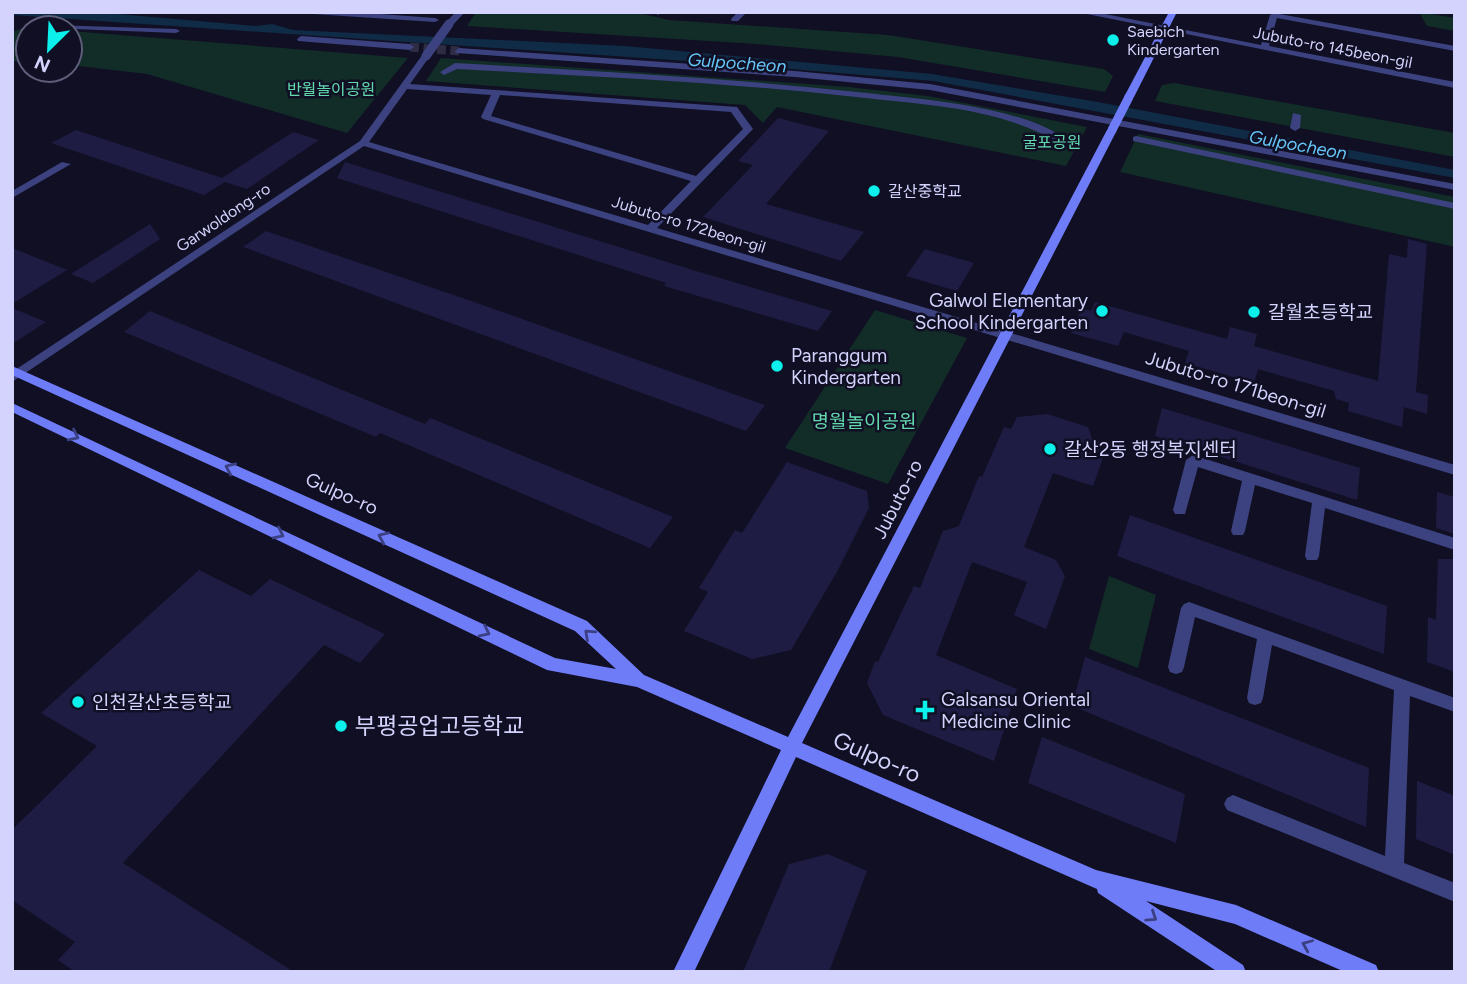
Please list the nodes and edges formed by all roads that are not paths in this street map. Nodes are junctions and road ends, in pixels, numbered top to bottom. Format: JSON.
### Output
{"nodes":[{"id":1,"x":313,"y":12,"type":"edge"},
{"id":2,"x":461,"y":12,"type":"edge"},
{"id":3,"x":743,"y":12,"type":"edge"},
{"id":4,"x":1081,"y":12,"type":"edge"},
{"id":5,"x":1173,"y":12,"type":"edge"},
{"id":6,"x":735,"y":19,"type":"dead end"},
{"id":7,"x":435,"y":20,"type":"dead end"},
{"id":8,"x":84,"y":28,"type":"edge"},
{"id":9,"x":312,"y":29,"type":"dead end"},
{"id":10,"x":1164,"y":29,"type":"junction"},
{"id":11,"x":176,"y":32,"type":"dead end"},
{"id":12,"x":410,"y":47,"type":"tunnel mouth"},
{"id":13,"x":1264,"y":48,"type":"junction"},
{"id":14,"x":1455,"y":48,"type":"edge"},
{"id":15,"x":459,"y":51,"type":"tunnel mouth"},
{"id":16,"x":444,"y":72,"type":"dead end"},
{"id":17,"x":1455,"y":85,"type":"edge"},
{"id":18,"x":404,"y":86,"type":"junction"},
{"id":19,"x":497,"y":92,"type":"junction"},
{"id":20,"x":1296,"y":115,"type":"dead end"},
{"id":21,"x":1295,"y":128,"type":"dead end"},
{"id":22,"x":1136,"y":139,"type":"dead end"},
{"id":23,"x":363,"y":143,"type":"junction"},
{"id":24,"x":1065,"y":143,"type":"dead end"},
{"id":25,"x":66,"y":164,"type":"dead end"},
{"id":26,"x":698,"y":180,"type":"junction"},
{"id":27,"x":1455,"y":187,"type":"edge"},
{"id":28,"x":12,"y":195,"type":"edge"},
{"id":29,"x":1455,"y":206,"type":"edge"},
{"id":30,"x":650,"y":229,"type":"junction"},
{"id":31,"x":1005,"y":335,"type":"junction"},
{"id":32,"x":15,"y":374,"type":"edge"},
{"id":33,"x":12,"y":407,"type":"edge"},
{"id":34,"x":1455,"y":470,"type":"edge"},
{"id":35,"x":1249,"y":479,"type":"junction"},
{"id":36,"x":1319,"y":500,"type":"junction"},
{"id":37,"x":1180,"y":510,"type":"dead end"},
{"id":38,"x":1238,"y":531,"type":"dead end"},
{"id":39,"x":1455,"y":544,"type":"edge"},
{"id":40,"x":1311,"y":556,"type":"dead end"},
{"id":41,"x":1265,"y":636,"type":"junction"},
{"id":42,"x":1176,"y":667,"type":"dead end"},
{"id":43,"x":639,"y":680,"type":"junction"},
{"id":44,"x":1402,"y":686,"type":"junction"},
{"id":45,"x":1255,"y":698,"type":"dead end"},
{"id":46,"x":1455,"y":705,"type":"edge"},
{"id":47,"x":792,"y":746,"type":"junction"},
{"id":48,"x":1233,"y":804,"type":"dead end"},
{"id":49,"x":1394,"y":869,"type":"junction"},
{"id":50,"x":1095,"y":879,"type":"junction"},
{"id":51,"x":1455,"y":893,"type":"edge"},
{"id":52,"x":682,"y":972,"type":"edge"},
{"id":53,"x":1236,"y":972,"type":"edge"},
{"id":54,"x":1369,"y":972,"type":"edge"}],
"edges":[{"from":1,"to":7,"type":"street"},
{"from":2,"to":18,"type":"street","name":"Garwoldong-ro","bridge":true},
{"from":3,"to":6,"type":"street"},
{"from":4,"to":10,"type":"street","name":"Jubuto-ro 145beon-gil"},
{"from":5,"to":10,"type":"main road","name":"Jubuto-ro"},
{"from":8,"to":11,"type":"street"},
{"from":9,"to":12,"type":"street"},
{"from":10,"to":13,"type":"street","name":"Jubuto-ro 145beon-gil"},
{"from":10,"to":31,"type":"main road","name":"Jubuto-ro","bridge":true},
{"from":13,"to":14,"type":"street"},
{"from":13,"to":17,"type":"street","name":"Jubuto-ro 145beon-gil"},
{"from":15,"to":27,"type":"street"},
{"from":16,"to":24,"type":"street"},
{"from":18,"to":19,"type":"street"},
{"from":18,"to":23,"type":"street","name":"Garwoldong-ro"},
{"from":19,"to":26,"type":"street"},
{"from":19,"to":26,"type":"street"},
{"from":20,"to":21,"type":"street"},
{"from":22,"to":29,"type":"street"},
{"from":23,"to":30,"type":"street","name":"Jubuto-ro 172beon-gil"},
{"from":23,"to":32,"type":"street","name":"Garwoldong-ro"},
{"from":25,"to":28,"type":"street"},
{"from":26,"to":30,"type":"street"},
{"from":30,"to":31,"type":"street","name":"Jubuto-ro 172beon-gil"},
{"from":31,"to":34,"type":"street","name":"Jubuto-ro 171beon-gil"},
{"from":31,"to":47,"type":"main road","name":"Jubuto-ro"},
{"from":43,"to":32,"type":"main road","name":"Gulpo-ro","one_way":true},
{"from":33,"to":43,"type":"main road","name":"Gulpo-ro","one_way":true},
{"from":35,"to":36,"type":"street"},
{"from":35,"to":37,"type":"street"},
{"from":35,"to":38,"type":"street"},
{"from":36,"to":39,"type":"street"},
{"from":36,"to":40,"type":"street"},
{"from":41,"to":42,"type":"street"},
{"from":41,"to":44,"type":"street"},
{"from":41,"to":45,"type":"street"},
{"from":43,"to":47,"type":"main road","name":"Gulpo-ro"},
{"from":44,"to":46,"type":"street"},
{"from":44,"to":49,"type":"street"},
{"from":47,"to":50,"type":"main road","name":"Gulpo-ro"},
{"from":47,"to":52,"type":"main road","name":"Jubuto-ro"},
{"from":48,"to":49,"type":"street"},
{"from":49,"to":51,"type":"street"},
{"from":50,"to":53,"type":"main road","name":"Gulpo-ro","one_way":true},
{"from":54,"to":50,"type":"main road","name":"Gulpo-ro","one_way":true}]}
